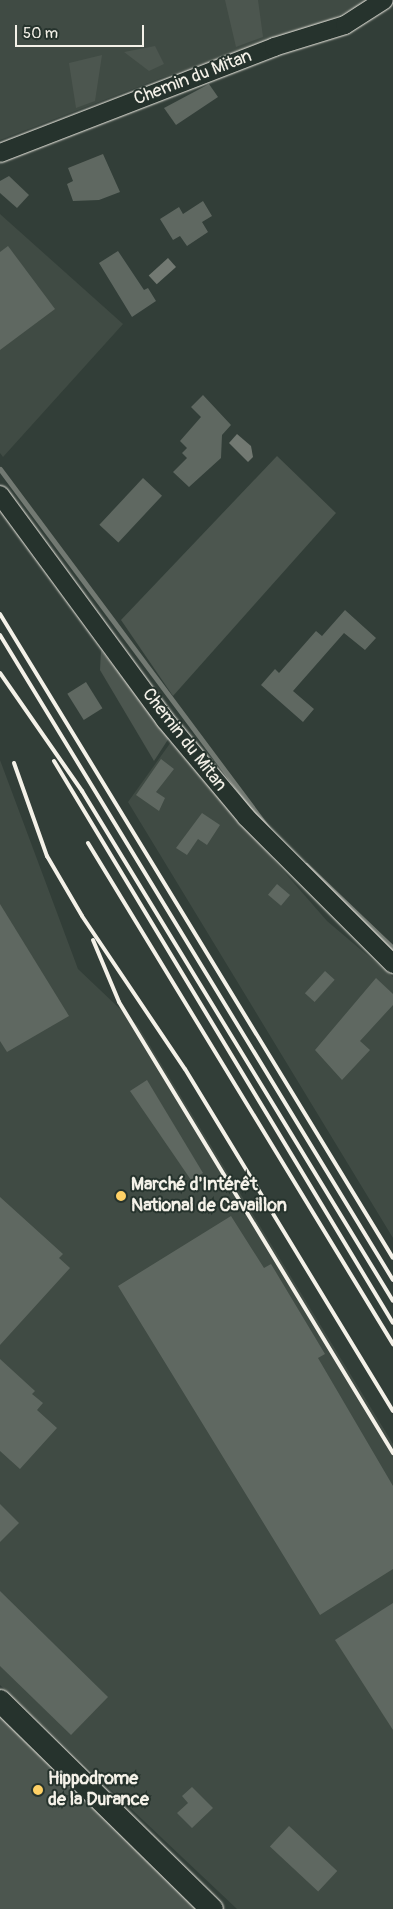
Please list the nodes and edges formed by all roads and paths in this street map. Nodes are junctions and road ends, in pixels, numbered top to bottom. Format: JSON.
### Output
{"nodes":[{"id":1,"x":384,"y":0,"type":"edge"},
{"id":2,"x":0,"y":154,"type":"edge"},
{"id":3,"x":0,"y":495,"type":"edge"},
{"id":4,"x":393,"y":964,"type":"edge"},
{"id":5,"x":0,"y":1701,"type":"edge"},
{"id":6,"x":212,"y":1909,"type":"edge"}],
"edges":[{"from":1,"to":2,"type":"street","name":"Chemin du Mitan"},
{"from":3,"to":4,"type":"street","name":"Chemin du Mitan"},
{"from":5,"to":6,"type":"street"}]}
